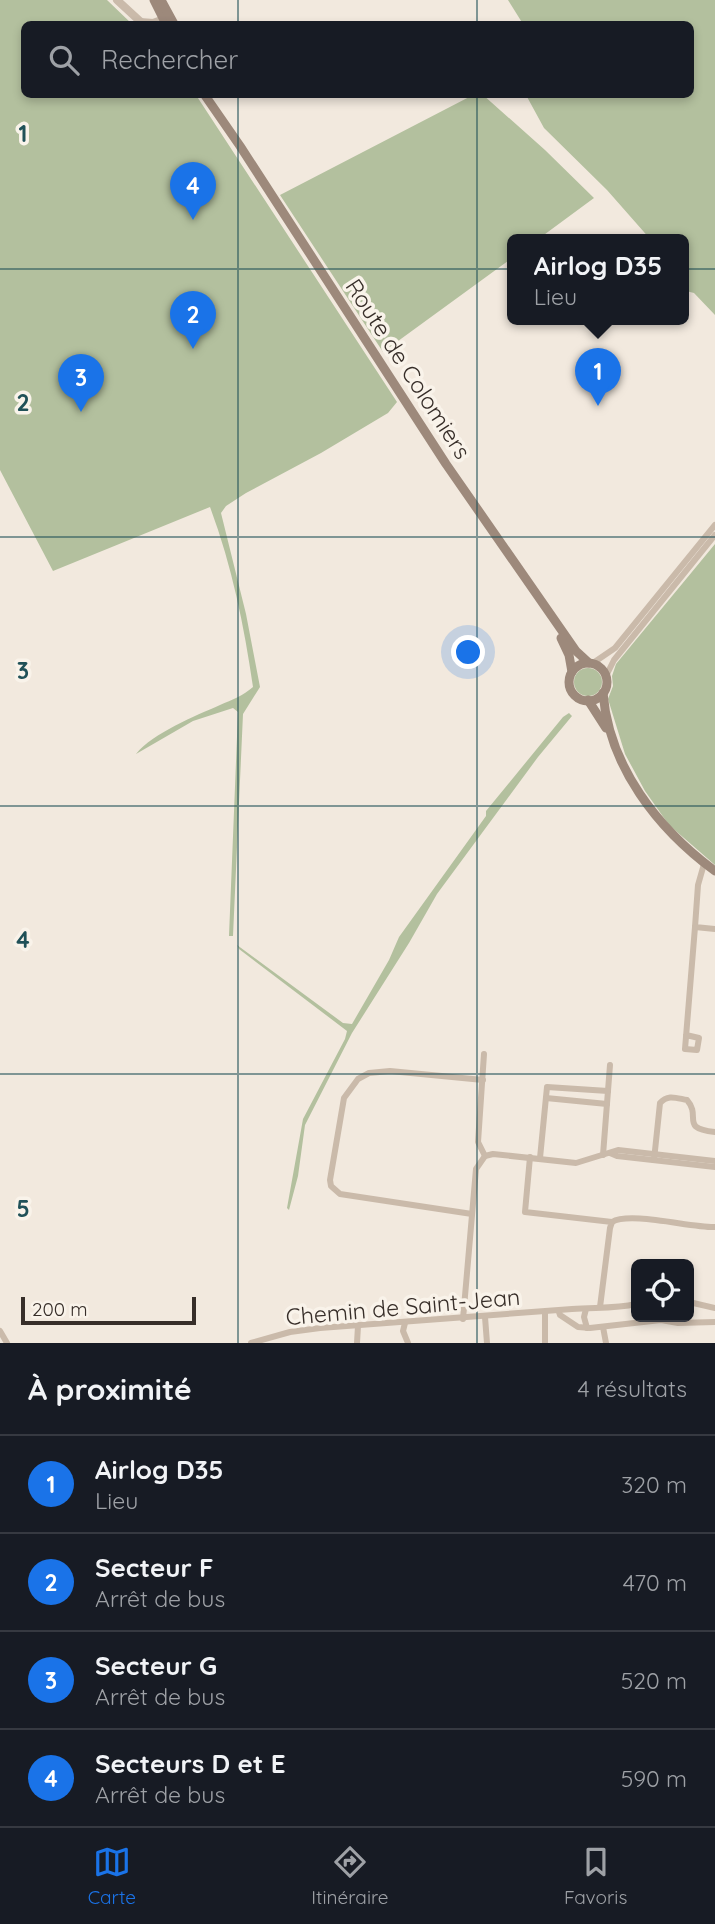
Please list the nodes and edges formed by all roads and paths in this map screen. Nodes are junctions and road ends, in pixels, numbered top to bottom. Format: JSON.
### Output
{"nodes":[{"id":1,"x":117,"y":0,"type":"edge"},
{"id":2,"x":154,"y":0,"type":"edge"},
{"id":3,"x":161,"y":0,"type":"edge"},
{"id":4,"x":139,"y":21,"type":"edge"},
{"id":5,"x":164,"y":21,"type":"edge"},
{"id":6,"x":172,"y":21,"type":"edge"},
{"id":7,"x":207,"y":98,"type":"edge"},
{"id":8,"x":213,"y":98,"type":"edge"},
{"id":9,"x":240,"y":146,"type":"junction"},
{"id":10,"x":715,"y":525,"type":"edge"},
{"id":11,"x":715,"y":535,"type":"edge"},
{"id":12,"x":549,"y":611,"type":"junction"},
{"id":13,"x":591,"y":663,"type":"junction"},
{"id":14,"x":572,"y":672,"type":"junction"},
{"id":15,"x":606,"y":676,"type":"junction"},
{"id":16,"x":603,"y":693,"type":"junction"},
{"id":17,"x":587,"y":701,"type":"junction"},
{"id":18,"x":615,"y":742,"type":"junction"},
{"id":19,"x":704,"y":864,"type":"junction"},
{"id":20,"x":714,"y":871,"type":"edge"},
{"id":21,"x":699,"y":880,"type":"junction"},
{"id":22,"x":695,"y":928,"type":"junction"},
{"id":23,"x":715,"y":929,"type":"edge"},
{"id":24,"x":686,"y":1035,"type":"dead end"},
{"id":25,"x":484,"y":1054,"type":"dead end"},
{"id":26,"x":610,"y":1065,"type":"dead end"},
{"id":27,"x":483,"y":1080,"type":"junction"},
{"id":28,"x":608,"y":1091,"type":"junction"},
{"id":29,"x":546,"y":1098,"type":"junction"},
{"id":30,"x":607,"y":1104,"type":"junction"},
{"id":31,"x":715,"y":1132,"type":"edge"},
{"id":32,"x":606,"y":1154,"type":"junction"},
{"id":33,"x":485,"y":1156,"type":"junction"},
{"id":34,"x":530,"y":1157,"type":"junction"},
{"id":35,"x":654,"y":1157,"type":"junction"},
{"id":36,"x":540,"y":1158,"type":"junction"},
{"id":37,"x":715,"y":1161,"type":"edge"},
{"id":38,"x":715,"y":1167,"type":"edge"},
{"id":39,"x":472,"y":1214,"type":"junction"},
{"id":40,"x":612,"y":1222,"type":"junction"},
{"id":41,"x":715,"y":1227,"type":"edge"},
{"id":42,"x":694,"y":1303,"type":"edge"},
{"id":43,"x":631,"y":1305,"type":"edge"},
{"id":44,"x":600,"y":1307,"type":"junction"},
{"id":45,"x":715,"y":1308,"type":"edge"},
{"id":46,"x":586,"y":1309,"type":"junction"},
{"id":47,"x":545,"y":1312,"type":"junction"},
{"id":48,"x":559,"y":1312,"type":"junction"},
{"id":49,"x":485,"y":1317,"type":"junction"},
{"id":50,"x":463,"y":1318,"type":"junction"},
{"id":51,"x":715,"y":1322,"type":"edge"},
{"id":52,"x":405,"y":1323,"type":"junction"},
{"id":53,"x":358,"y":1326,"type":"junction"},
{"id":54,"x":604,"y":1326,"type":"junction"},
{"id":55,"x":587,"y":1328,"type":"junction"},
{"id":56,"x":0,"y":1331,"type":"edge"},
{"id":57,"x":7,"y":1343,"type":"edge"},
{"id":58,"x":251,"y":1343,"type":"edge"},
{"id":59,"x":356,"y":1343,"type":"edge"},
{"id":60,"x":408,"y":1343,"type":"edge"},
{"id":61,"x":487,"y":1343,"type":"edge"},
{"id":62,"x":545,"y":1343,"type":"edge"},
{"id":63,"x":606,"y":1343,"type":"edge"}],
"edges":[{"from":1,"to":4,"type":"street"},
{"from":2,"to":5,"type":"main road"},
{"from":3,"to":6,"type":"main road"},
{"from":7,"to":9,"type":"main road","name":"Route de Colomiers"},
{"from":8,"to":9,"type":"main road","name":"Route de Colomiers"},
{"from":9,"to":12,"type":"main road","name":"Route de Colomiers"},
{"from":10,"to":13,"type":"street"},
{"from":11,"to":15,"type":"street"},
{"from":12,"to":13,"type":"main road","name":"Route de Colomiers"},
{"from":12,"to":14,"type":"main road","name":"Route de Colomiers"},
{"from":13,"to":14,"type":"main road"},
{"from":13,"to":15,"type":"main road"},
{"from":14,"to":17,"type":"main road"},
{"from":15,"to":16,"type":"main road"},
{"from":16,"to":17,"type":"main road"},
{"from":16,"to":18,"type":"main road"},
{"from":17,"to":18,"type":"main road"},
{"from":18,"to":19,"type":"main road"},
{"from":19,"to":20,"type":"main road"},
{"from":19,"to":21,"type":"street"},
{"from":20,"to":21,"type":"street"},
{"from":21,"to":22,"type":"street"},
{"from":22,"to":23,"type":"street"},
{"from":22,"to":24,"type":"street"},
{"from":25,"to":27,"type":"street"},
{"from":26,"to":28,"type":"street"},
{"from":27,"to":33,"type":"street"},
{"from":27,"to":39,"type":"street"},
{"from":28,"to":29,"type":"street"},
{"from":28,"to":30,"type":"street"},
{"from":29,"to":30,"type":"street"},
{"from":29,"to":36,"type":"street"},
{"from":30,"to":32,"type":"street"},
{"from":31,"to":35,"type":"street"},
{"from":32,"to":35,"type":"street"},
{"from":32,"to":36,"type":"street"},
{"from":33,"to":34,"type":"street"},
{"from":33,"to":39,"type":"street"},
{"from":34,"to":36,"type":"street"},
{"from":34,"to":40,"type":"street"},
{"from":35,"to":37,"type":"street"},
{"from":35,"to":38,"type":"street"},
{"from":39,"to":50,"type":"street"},
{"from":40,"to":41,"type":"street"},
{"from":40,"to":44,"type":"street"},
{"from":42,"to":45,"type":"street"},
{"from":43,"to":44,"type":"street","name":"Chemin de Saint-Jean"},
{"from":44,"to":46,"type":"street","name":"Chemin de Saint-Jean"},
{"from":46,"to":48,"type":"street","name":"Chemin de Saint-Jean"},
{"from":46,"to":55,"type":"street"},
{"from":47,"to":48,"type":"street","name":"Chemin de Saint-Jean"},
{"from":47,"to":49,"type":"street","name":"Chemin de Saint-Jean"},
{"from":47,"to":62,"type":"street"},
{"from":48,"to":55,"type":"street","name":"Chemin de Saint-Jean"},
{"from":49,"to":50,"type":"street","name":"Chemin de Saint-Jean"},
{"from":49,"to":61,"type":"street"},
{"from":50,"to":52,"type":"street","name":"Chemin de Saint-Jean"},
{"from":51,"to":54,"type":"street"},
{"from":52,"to":53,"type":"street","name":"Chemin de Saint-Jean"},
{"from":52,"to":60,"type":"street"},
{"from":53,"to":58,"type":"street","name":"Chemin de Saint-Jean"},
{"from":53,"to":59,"type":"street"},
{"from":54,"to":55,"type":"street"},
{"from":54,"to":63,"type":"street"},
{"from":56,"to":57,"type":"street"}]}
